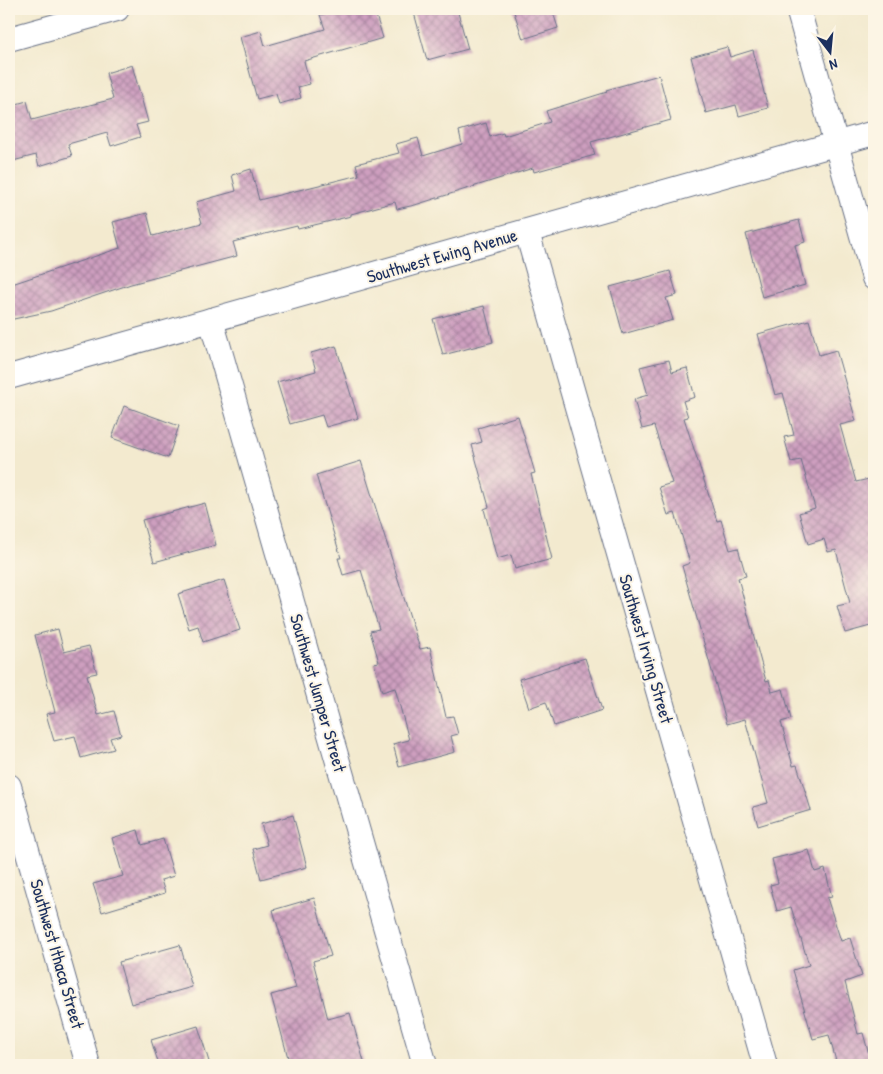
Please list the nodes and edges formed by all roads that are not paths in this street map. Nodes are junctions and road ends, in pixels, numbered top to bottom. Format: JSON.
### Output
{"nodes":[{"id":1,"x":117,"y":9,"type":"edge"},
{"id":2,"x":798,"y":9,"type":"edge"},
{"id":3,"x":9,"y":39,"type":"edge"},
{"id":4,"x":874,"y":133,"type":"edge"},
{"id":5,"x":836,"y":144,"type":"junction"},
{"id":6,"x":527,"y":232,"type":"junction"},
{"id":7,"x":874,"y":278,"type":"edge"},
{"id":8,"x":211,"y":320,"type":"junction"},
{"id":9,"x":9,"y":377,"type":"edge"},
{"id":10,"x":9,"y":786,"type":"edge"},
{"id":11,"x":88,"y":1065,"type":"edge"},
{"id":12,"x":425,"y":1065,"type":"edge"},
{"id":13,"x":765,"y":1065,"type":"edge"}],
"edges":[{"from":1,"to":3,"type":"street"},
{"from":2,"to":5,"type":"street"},
{"from":4,"to":5,"type":"street","name":"Southwest Ewing Avenue"},
{"from":5,"to":6,"type":"street","name":"Southwest Ewing Avenue"},
{"from":5,"to":7,"type":"street"},
{"from":6,"to":8,"type":"street","name":"Southwest Ewing Avenue"},
{"from":6,"to":13,"type":"street","name":"Southwest Irving Street"},
{"from":8,"to":9,"type":"street","name":"Southwest Ewing Avenue"},
{"from":8,"to":12,"type":"street","name":"Southwest Jumper Street"},
{"from":10,"to":11,"type":"street","name":"Southwest Ithaca Street"}]}
